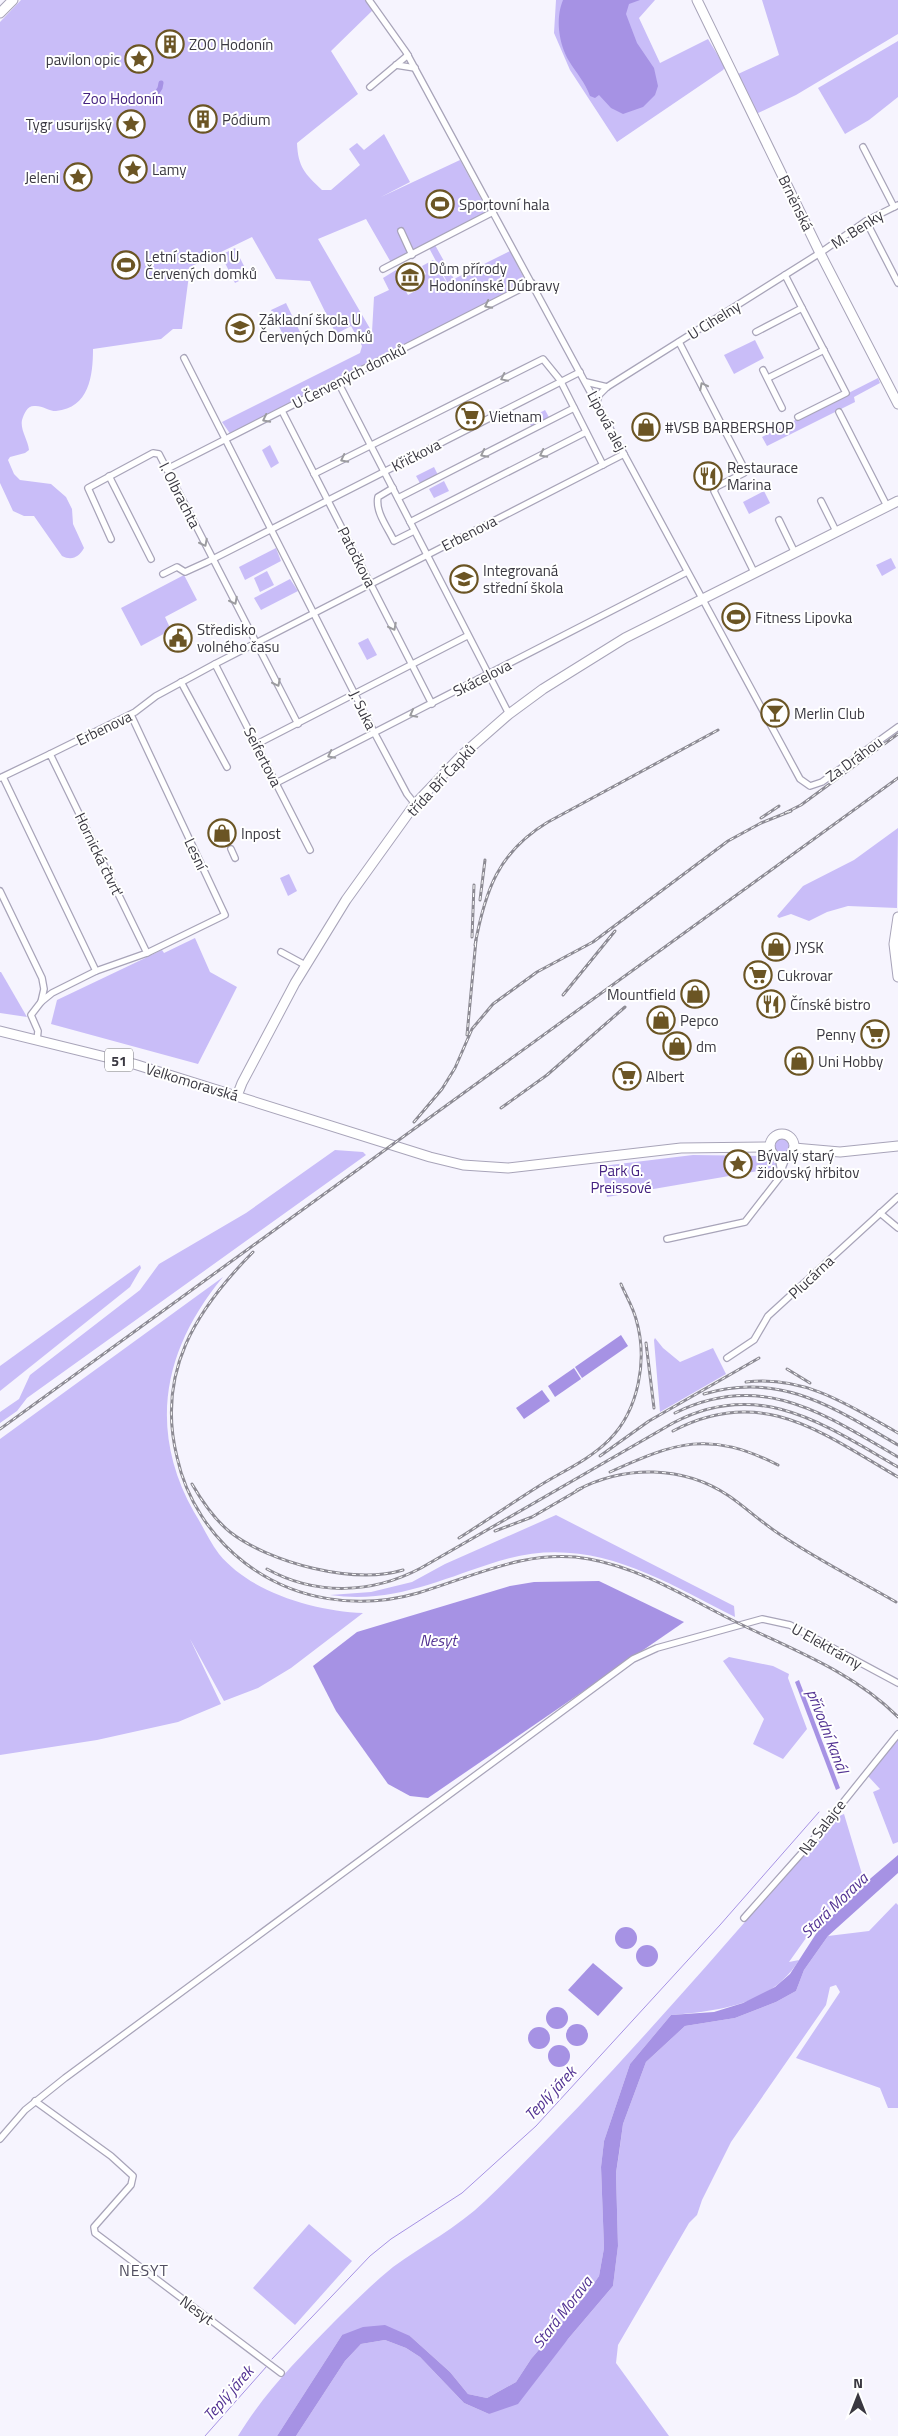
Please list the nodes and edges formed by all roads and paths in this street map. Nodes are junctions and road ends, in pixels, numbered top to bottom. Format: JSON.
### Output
{"nodes":[{"id":1,"x":13,"y":0,"type":"edge"},
{"id":2,"x":370,"y":0,"type":"edge"},
{"id":3,"x":697,"y":0,"type":"edge"},
{"id":4,"x":0,"y":13,"type":"edge"},
{"id":5,"x":408,"y":55,"type":"junction"},
{"id":6,"x":396,"y":65,"type":"junction"},
{"id":7,"x":415,"y":68,"type":"junction"},
{"id":8,"x":370,"y":87,"type":"dead end"},
{"id":9,"x":863,"y":147,"type":"dead end"},
{"id":10,"x":896,"y":206,"type":"edge"},
{"id":11,"x":493,"y":212,"type":"junction"},
{"id":12,"x":866,"y":221,"type":"junction"},
{"id":13,"x":401,"y":231,"type":"dead end"},
{"id":14,"x":820,"y":253,"type":"junction"},
{"id":15,"x":412,"y":254,"type":"junction"},
{"id":16,"x":383,"y":269,"type":"dead end"},
{"id":17,"x":785,"y":275,"type":"junction"},
{"id":18,"x":532,"y":283,"type":"junction"},
{"id":19,"x":898,"y":283,"type":"edge"},
{"id":20,"x":802,"y":308,"type":"junction"},
{"id":21,"x":756,"y":332,"type":"dead end"},
{"id":22,"x":679,"y":342,"type":"junction"},
{"id":23,"x":824,"y":350,"type":"junction"},
{"id":24,"x":184,"y":358,"type":"dead end"},
{"id":25,"x":763,"y":370,"type":"dead end"},
{"id":26,"x":580,"y":372,"type":"junction"},
{"id":27,"x":768,"y":378,"type":"junction"},
{"id":28,"x":560,"y":380,"type":"junction"},
{"id":29,"x":338,"y":382,"type":"junction"},
{"id":30,"x":586,"y":382,"type":"junction"},
{"id":31,"x":607,"y":387,"type":"junction"},
{"id":32,"x":597,"y":402,"type":"junction"},
{"id":33,"x":898,"y":404,"type":"edge"},
{"id":34,"x":574,"y":408,"type":"junction"},
{"id":35,"x":782,"y":408,"type":"dead end"},
{"id":36,"x":282,"y":411,"type":"junction"},
{"id":37,"x":840,"y":412,"type":"dead end"},
{"id":38,"x":798,"y":417,"type":"dead end"},
{"id":39,"x":586,"y":432,"type":"junction"},
{"id":40,"x":225,"y":440,"type":"junction"},
{"id":41,"x":371,"y":445,"type":"junction"},
{"id":42,"x":624,"y":454,"type":"junction"},
{"id":43,"x":603,"y":464,"type":"junction"},
{"id":44,"x":167,"y":469,"type":"junction"},
{"id":45,"x":384,"y":471,"type":"junction"},
{"id":46,"x":314,"y":474,"type":"junction"},
{"id":47,"x":109,"y":476,"type":"junction"},
{"id":48,"x":393,"y":488,"type":"junction"},
{"id":49,"x":398,"y":498,"type":"junction"},
{"id":50,"x":327,"y":500,"type":"junction"},
{"id":51,"x":820,"y":501,"type":"dead end"},
{"id":52,"x":898,"y":501,"type":"edge"},
{"id":53,"x":887,"y":506,"type":"junction"},
{"id":54,"x":779,"y":520,"type":"dead end"},
{"id":55,"x":410,"y":522,"type":"junction"},
{"id":56,"x":272,"y":529,"type":"junction"},
{"id":57,"x":414,"y":531,"type":"junction"},
{"id":58,"x":836,"y":531,"type":"junction"},
{"id":59,"x":111,"y":539,"type":"dead end"},
{"id":60,"x":795,"y":552,"type":"junction"},
{"id":61,"x":427,"y":554,"type":"junction"},
{"id":62,"x":151,"y":559,"type":"dead end"},
{"id":63,"x":212,"y":559,"type":"junction"},
{"id":64,"x":687,"y":572,"type":"junction"},
{"id":65,"x":754,"y":572,"type":"junction"},
{"id":66,"x":164,"y":574,"type":"dead end"},
{"id":67,"x":371,"y":584,"type":"junction"},
{"id":68,"x":703,"y":599,"type":"junction"},
{"id":69,"x":314,"y":613,"type":"junction"},
{"id":70,"x":468,"y":636,"type":"junction"},
{"id":71,"x":256,"y":643,"type":"junction"},
{"id":72,"x":215,"y":664,"type":"junction"},
{"id":73,"x":412,"y":664,"type":"junction"},
{"id":74,"x":488,"y":675,"type":"junction"},
{"id":75,"x":181,"y":682,"type":"junction"},
{"id":76,"x":355,"y":694,"type":"junction"},
{"id":77,"x":432,"y":704,"type":"junction"},
{"id":78,"x":131,"y":714,"type":"junction"},
{"id":79,"x":509,"y":714,"type":"junction"},
{"id":80,"x":298,"y":724,"type":"junction"},
{"id":81,"x":898,"y":727,"type":"edge"},
{"id":82,"x":375,"y":734,"type":"junction"},
{"id":83,"x":257,"y":744,"type":"junction"},
{"id":84,"x":50,"y":754,"type":"junction"},
{"id":85,"x":228,"y":767,"type":"dead end"},
{"id":86,"x":1,"y":778,"type":"edge"},
{"id":87,"x":276,"y":783,"type":"junction"},
{"id":88,"x":807,"y":785,"type":"joint"},
{"id":89,"x":415,"y":804,"type":"junction"},
{"id":90,"x":231,"y":849,"type":"dead end"},
{"id":91,"x":310,"y":850,"type":"dead end"},
{"id":92,"x":235,"y":858,"type":"dead end"},
{"id":93,"x":0,"y":891,"type":"edge"},
{"id":94,"x":898,"y":918,"type":"edge"},
{"id":95,"x":281,"y":952,"type":"dead end"},
{"id":96,"x":148,"y":953,"type":"junction"},
{"id":97,"x":306,"y":965,"type":"junction"},
{"id":98,"x":96,"y":971,"type":"junction"},
{"id":99,"x":898,"y":977,"type":"edge"},
{"id":100,"x":44,"y":989,"type":"junction"},
{"id":101,"x":52,"y":993,"type":"junction"},
{"id":102,"x":41,"y":1002,"type":"junction"},
{"id":103,"x":0,"y":1031,"type":"edge"},
{"id":104,"x":37,"y":1040,"type":"junction"},
{"id":105,"x":237,"y":1096,"type":"junction"},
{"id":106,"x":898,"y":1146,"type":"edge"},
{"id":107,"x":770,"y":1147,"type":"junction"},
{"id":108,"x":794,"y":1148,"type":"junction"},
{"id":109,"x":782,"y":1158,"type":"junction"},
{"id":110,"x":898,"y":1197,"type":"edge"},
{"id":111,"x":880,"y":1213,"type":"junction"},
{"id":112,"x":898,"y":1228,"type":"edge"},
{"id":113,"x":667,"y":1239,"type":"dead end"},
{"id":114,"x":727,"y":1358,"type":"dead end"},
{"id":115,"x":898,"y":1683,"type":"edge"},
{"id":116,"x":898,"y":1734,"type":"edge"},
{"id":117,"x":744,"y":1918,"type":"dead end"},
{"id":118,"x":35,"y":2102,"type":"junction"},
{"id":119,"x":0,"y":2139,"type":"edge"},
{"id":120,"x":281,"y":2373,"type":"dead end"}],
"edges":[{"from":1,"to":4,"type":"main road"},
{"from":2,"to":5,"type":"street","name":"Lipová alej"},
{"from":3,"to":14,"type":"main road","name":"Brněnská"},
{"from":5,"to":6,"type":"street"},
{"from":5,"to":7,"type":"street","name":"Lipová alej"},
{"from":6,"to":7,"type":"street"},
{"from":6,"to":8,"type":"street"},
{"from":7,"to":11,"type":"street","name":"Lipová alej"},
{"from":9,"to":10,"type":"street","name":"M. Benky"},
{"from":10,"to":12,"type":"street","name":"M. Benky"},
{"from":11,"to":15,"type":"street"},
{"from":11,"to":18,"type":"street","name":"Lipová alej"},
{"from":12,"to":14,"type":"street","name":"M. Benky"},
{"from":12,"to":19,"type":"street"},
{"from":13,"to":15,"type":"street"},
{"from":14,"to":17,"type":"street","name":"U Cihelny"},
{"from":14,"to":33,"type":"main road","name":"Brněnská"},
{"from":15,"to":16,"type":"street"},
{"from":17,"to":20,"type":"street"},
{"from":17,"to":22,"type":"street","name":"U Cihelny"},
{"from":18,"to":26,"type":"street","name":"Lipová alej"},
{"from":18,"to":29,"type":"street","name":"U Červených domků","one_way":true},
{"from":20,"to":21,"type":"street"},
{"from":20,"to":23,"type":"street"},
{"from":22,"to":31,"type":"street","name":"U Cihelny"},
{"from":65,"to":22,"type":"street","one_way":true},
{"from":23,"to":27,"type":"street"},
{"from":23,"to":38,"type":"street"},
{"from":24,"to":40,"type":"street"},
{"from":25,"to":27,"type":"street"},
{"from":26,"to":28,"type":"street","name":"Křičkova"},
{"from":26,"to":30,"type":"street","name":"Lipová alej"},
{"from":27,"to":35,"type":"street"},
{"from":28,"to":34,"type":"street","name":"Křičkova"},
{"from":28,"to":41,"type":"street","name":"Křičkova","one_way":true},
{"from":28,"to":45,"type":"street","name":"Křičkova"},
{"from":29,"to":36,"type":"street","name":"U Červených domků"},
{"from":29,"to":41,"type":"street"},
{"from":30,"to":31,"type":"street"},
{"from":30,"to":32,"type":"street","name":"Lipová alej"},
{"from":31,"to":32,"type":"street","name":"U Cihelny"},
{"from":32,"to":42,"type":"street","name":"Lipová alej"},
{"from":34,"to":39,"type":"street"},
{"from":34,"to":49,"type":"street","name":"Křičkova","one_way":true},
{"from":36,"to":40,"type":"street","name":"U Červených domků","one_way":true},
{"from":36,"to":46,"type":"street","name":"Patočkova"},
{"from":37,"to":53,"type":"street"},
{"from":39,"to":43,"type":"street"},
{"from":39,"to":55,"type":"street","one_way":true},
{"from":40,"to":44,"type":"street","name":"U Červených domků"},
{"from":40,"to":56,"type":"street"},
{"from":41,"to":45,"type":"street"},
{"from":41,"to":46,"type":"street","name":"Křičkova","one_way":true},
{"from":42,"to":43,"type":"street","name":"Erbenova"},
{"from":42,"to":64,"type":"street","name":"Lipová alej"},
{"from":43,"to":61,"type":"street","name":"Erbenova"},
{"from":44,"to":47,"type":"street","name":"I. Olbrachta"},
{"from":44,"to":63,"type":"street","name":"I. Olbrachta","one_way":true},
{"from":45,"to":48,"type":"street"},
{"from":45,"to":50,"type":"street","name":"Křičkova"},
{"from":46,"to":50,"type":"street","name":"Patočkova"},
{"from":47,"to":59,"type":"street","name":"I. Olbrachta"},
{"from":47,"to":62,"type":"street"},
{"from":48,"to":49,"type":"street"},
{"from":48,"to":57,"type":"street"},
{"from":49,"to":55,"type":"street"},
{"from":50,"to":56,"type":"street","name":"Křičkova"},
{"from":50,"to":67,"type":"street","name":"Patočkova"},
{"from":51,"to":58,"type":"street"},
{"from":52,"to":53,"type":"main road","name":"třída Bří Čapků"},
{"from":53,"to":58,"type":"main road","name":"třída Bří Čapků"},
{"from":54,"to":60,"type":"street"},
{"from":55,"to":57,"type":"street"},
{"from":56,"to":63,"type":"street","name":"Křičkova"},
{"from":56,"to":69,"type":"street","name":"J. Suka"},
{"from":57,"to":61,"type":"street"},
{"from":58,"to":60,"type":"main road","name":"třída Bří Čapků"},
{"from":60,"to":65,"type":"main road","name":"třída Bří Čapků"},
{"from":61,"to":67,"type":"street","name":"Erbenova"},
{"from":61,"to":70,"type":"street"},
{"from":63,"to":66,"type":"street"},
{"from":63,"to":71,"type":"street","name":"I. Olbrachta","one_way":true},
{"from":64,"to":68,"type":"street","name":"Lipová alej"},
{"from":64,"to":74,"type":"street","name":"Skácelova"},
{"from":65,"to":68,"type":"main road","name":"třída Bří Čapků"},
{"from":67,"to":69,"type":"street","name":"Erbenova"},
{"from":67,"to":73,"type":"street","name":"Patočkova","one_way":true},
{"from":68,"to":79,"type":"main road","name":"třída Bří Čapků"},
{"from":68,"to":88,"type":"street","name":"Lipová alej"},
{"from":69,"to":71,"type":"street","name":"Erbenova"},
{"from":69,"to":76,"type":"street","name":"J. Suka"},
{"from":70,"to":73,"type":"street"},
{"from":70,"to":74,"type":"street"},
{"from":71,"to":72,"type":"street","name":"Erbenova"},
{"from":71,"to":80,"type":"street","one_way":true},
{"from":72,"to":75,"type":"street","name":"Erbenova"},
{"from":72,"to":83,"type":"street","name":"Seifertova"},
{"from":73,"to":76,"type":"street"},
{"from":73,"to":77,"type":"street","name":"Patočkova"},
{"from":74,"to":77,"type":"street","name":"Skácelova"},
{"from":74,"to":79,"type":"street"},
{"from":75,"to":78,"type":"street","name":"Erbenova"},
{"from":75,"to":85,"type":"street"},
{"from":76,"to":80,"type":"street"},
{"from":76,"to":82,"type":"street","name":"J. Suka"},
{"from":77,"to":82,"type":"street","name":"Skácelova","one_way":true},
{"from":78,"to":84,"type":"street","name":"Erbenova"},
{"from":78,"to":96,"type":"street","name":"Lesní"},
{"from":79,"to":89,"type":"main road","name":"třída Bří Čapků"},
{"from":80,"to":83,"type":"street"},
{"from":81,"to":88,"type":"street","name":"Za Dráhou"},
{"from":82,"to":87,"type":"street","name":"Skácelova","one_way":true},
{"from":82,"to":89,"type":"street","name":"J. Suka"},
{"from":83,"to":87,"type":"street","name":"Seifertova"},
{"from":84,"to":86,"type":"street"},
{"from":84,"to":96,"type":"street","name":"Hornická čtvrť"},
{"from":86,"to":98,"type":"street"},
{"from":87,"to":91,"type":"street","name":"Seifertova"},
{"from":89,"to":97,"type":"main road","name":"třída Bří Čapků"},
{"from":90,"to":92,"type":"street"},
{"from":93,"to":100,"type":"street"},
{"from":94,"to":99,"type":"main road"},
{"from":95,"to":97,"type":"street"},
{"from":96,"to":98,"type":"street"},
{"from":97,"to":105,"type":"main road","name":"třída Bří Čapků"},
{"from":98,"to":101,"type":"street"},
{"from":100,"to":101,"type":"street"},
{"from":100,"to":102,"type":"street"},
{"from":101,"to":102,"type":"street"},
{"from":102,"to":104,"type":"street"},
{"from":103,"to":104,"type":"main road","name":"Velkomoravská","number":"51"},
{"from":104,"to":105,"type":"main road","name":"Velkomoravská","number":"51"},
{"from":105,"to":107,"type":"main road","name":"Velkomoravská","number":"51"},
{"from":106,"to":108,"type":"main road"},
{"from":107,"to":108,"type":"main road"},
{"from":107,"to":109,"type":"main road"},
{"from":108,"to":109,"type":"main road"},
{"from":109,"to":113,"type":"street"},
{"from":110,"to":111,"type":"street","name":"Plucárna"},
{"from":111,"to":112,"type":"street"},
{"from":111,"to":114,"type":"street","name":"Plucárna"},
{"from":115,"to":118,"type":"street","name":"U Elektrárny"},
{"from":116,"to":117,"type":"street","name":"Na Salajce"},
{"from":118,"to":119,"type":"street"},
{"from":118,"to":120,"type":"street","name":"Nesyt"}]}
